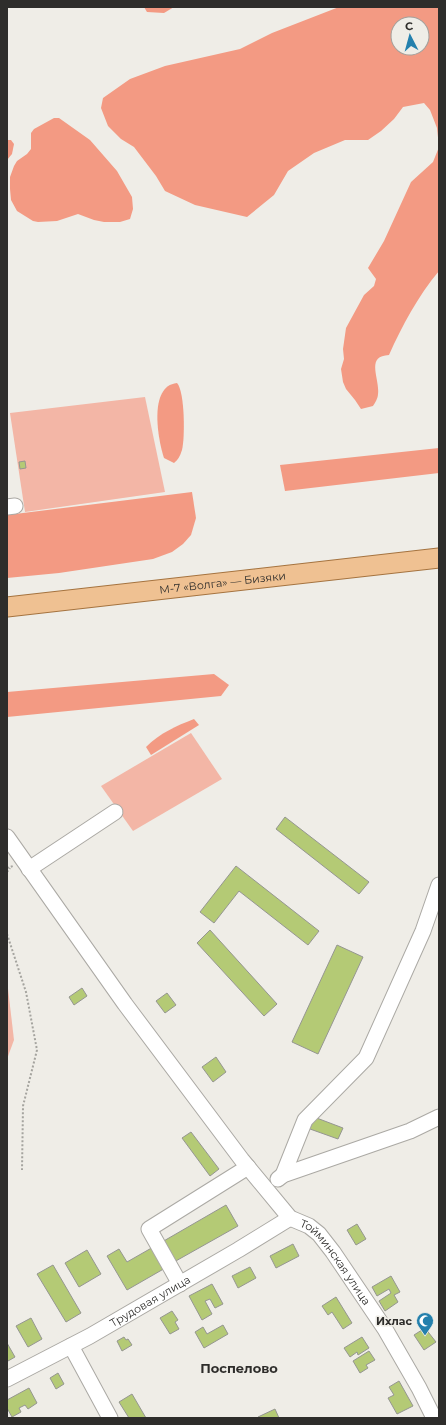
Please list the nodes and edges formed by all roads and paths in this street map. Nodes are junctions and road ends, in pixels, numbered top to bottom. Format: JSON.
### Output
{"nodes":[{"id":1,"x":439,"y":558,"type":"edge"},
{"id":2,"x":7,"y":607,"type":"edge"},
{"id":3,"x":115,"y":812,"type":"dead end"},
{"id":4,"x":7,"y":837,"type":"edge"},
{"id":5,"x":10,"y":868,"type":"dead end"},
{"id":6,"x":29,"y":869,"type":"junction"},
{"id":7,"x":7,"y":872,"type":"edge"},
{"id":8,"x":439,"y":885,"type":"edge"},
{"id":9,"x":7,"y":934,"type":"edge"},
{"id":10,"x":439,"y":1117,"type":"edge"},
{"id":11,"x":248,"y":1167,"type":"junction"},
{"id":12,"x":22,"y":1170,"type":"dead end"},
{"id":13,"x":283,"y":1175,"type":"junction"},
{"id":14,"x":267,"y":1190,"type":"junction"},
{"id":15,"x":290,"y":1218,"type":"junction"},
{"id":16,"x":180,"y":1284,"type":"junction"},
{"id":17,"x":71,"y":1346,"type":"junction"},
{"id":18,"x":7,"y":1379,"type":"edge"},
{"id":19,"x":430,"y":1416,"type":"edge"},
{"id":20,"x":110,"y":1418,"type":"edge"}],
"edges":[{"from":1,"to":2,"type":"main road","name":"М-7 «Волга» — Бизяки"},
{"from":3,"to":6,"type":"street"},
{"from":4,"to":6,"type":"street"},
{"from":5,"to":7,"type":"path"},
{"from":6,"to":11,"type":"street"},
{"from":8,"to":13,"type":"street"},
{"from":9,"to":12,"type":"path"},
{"from":10,"to":13,"type":"street"},
{"from":11,"to":14,"type":"street"},
{"from":11,"to":16,"type":"street"},
{"from":13,"to":14,"type":"street"},
{"from":14,"to":15,"type":"street"},
{"from":15,"to":16,"type":"street","name":"Трудовая улица"},
{"from":15,"to":19,"type":"street","name":"Тойминская улица"},
{"from":16,"to":17,"type":"street","name":"Трудовая улица"},
{"from":17,"to":18,"type":"street","name":"Трудовая улица"},
{"from":17,"to":20,"type":"street"}]}
